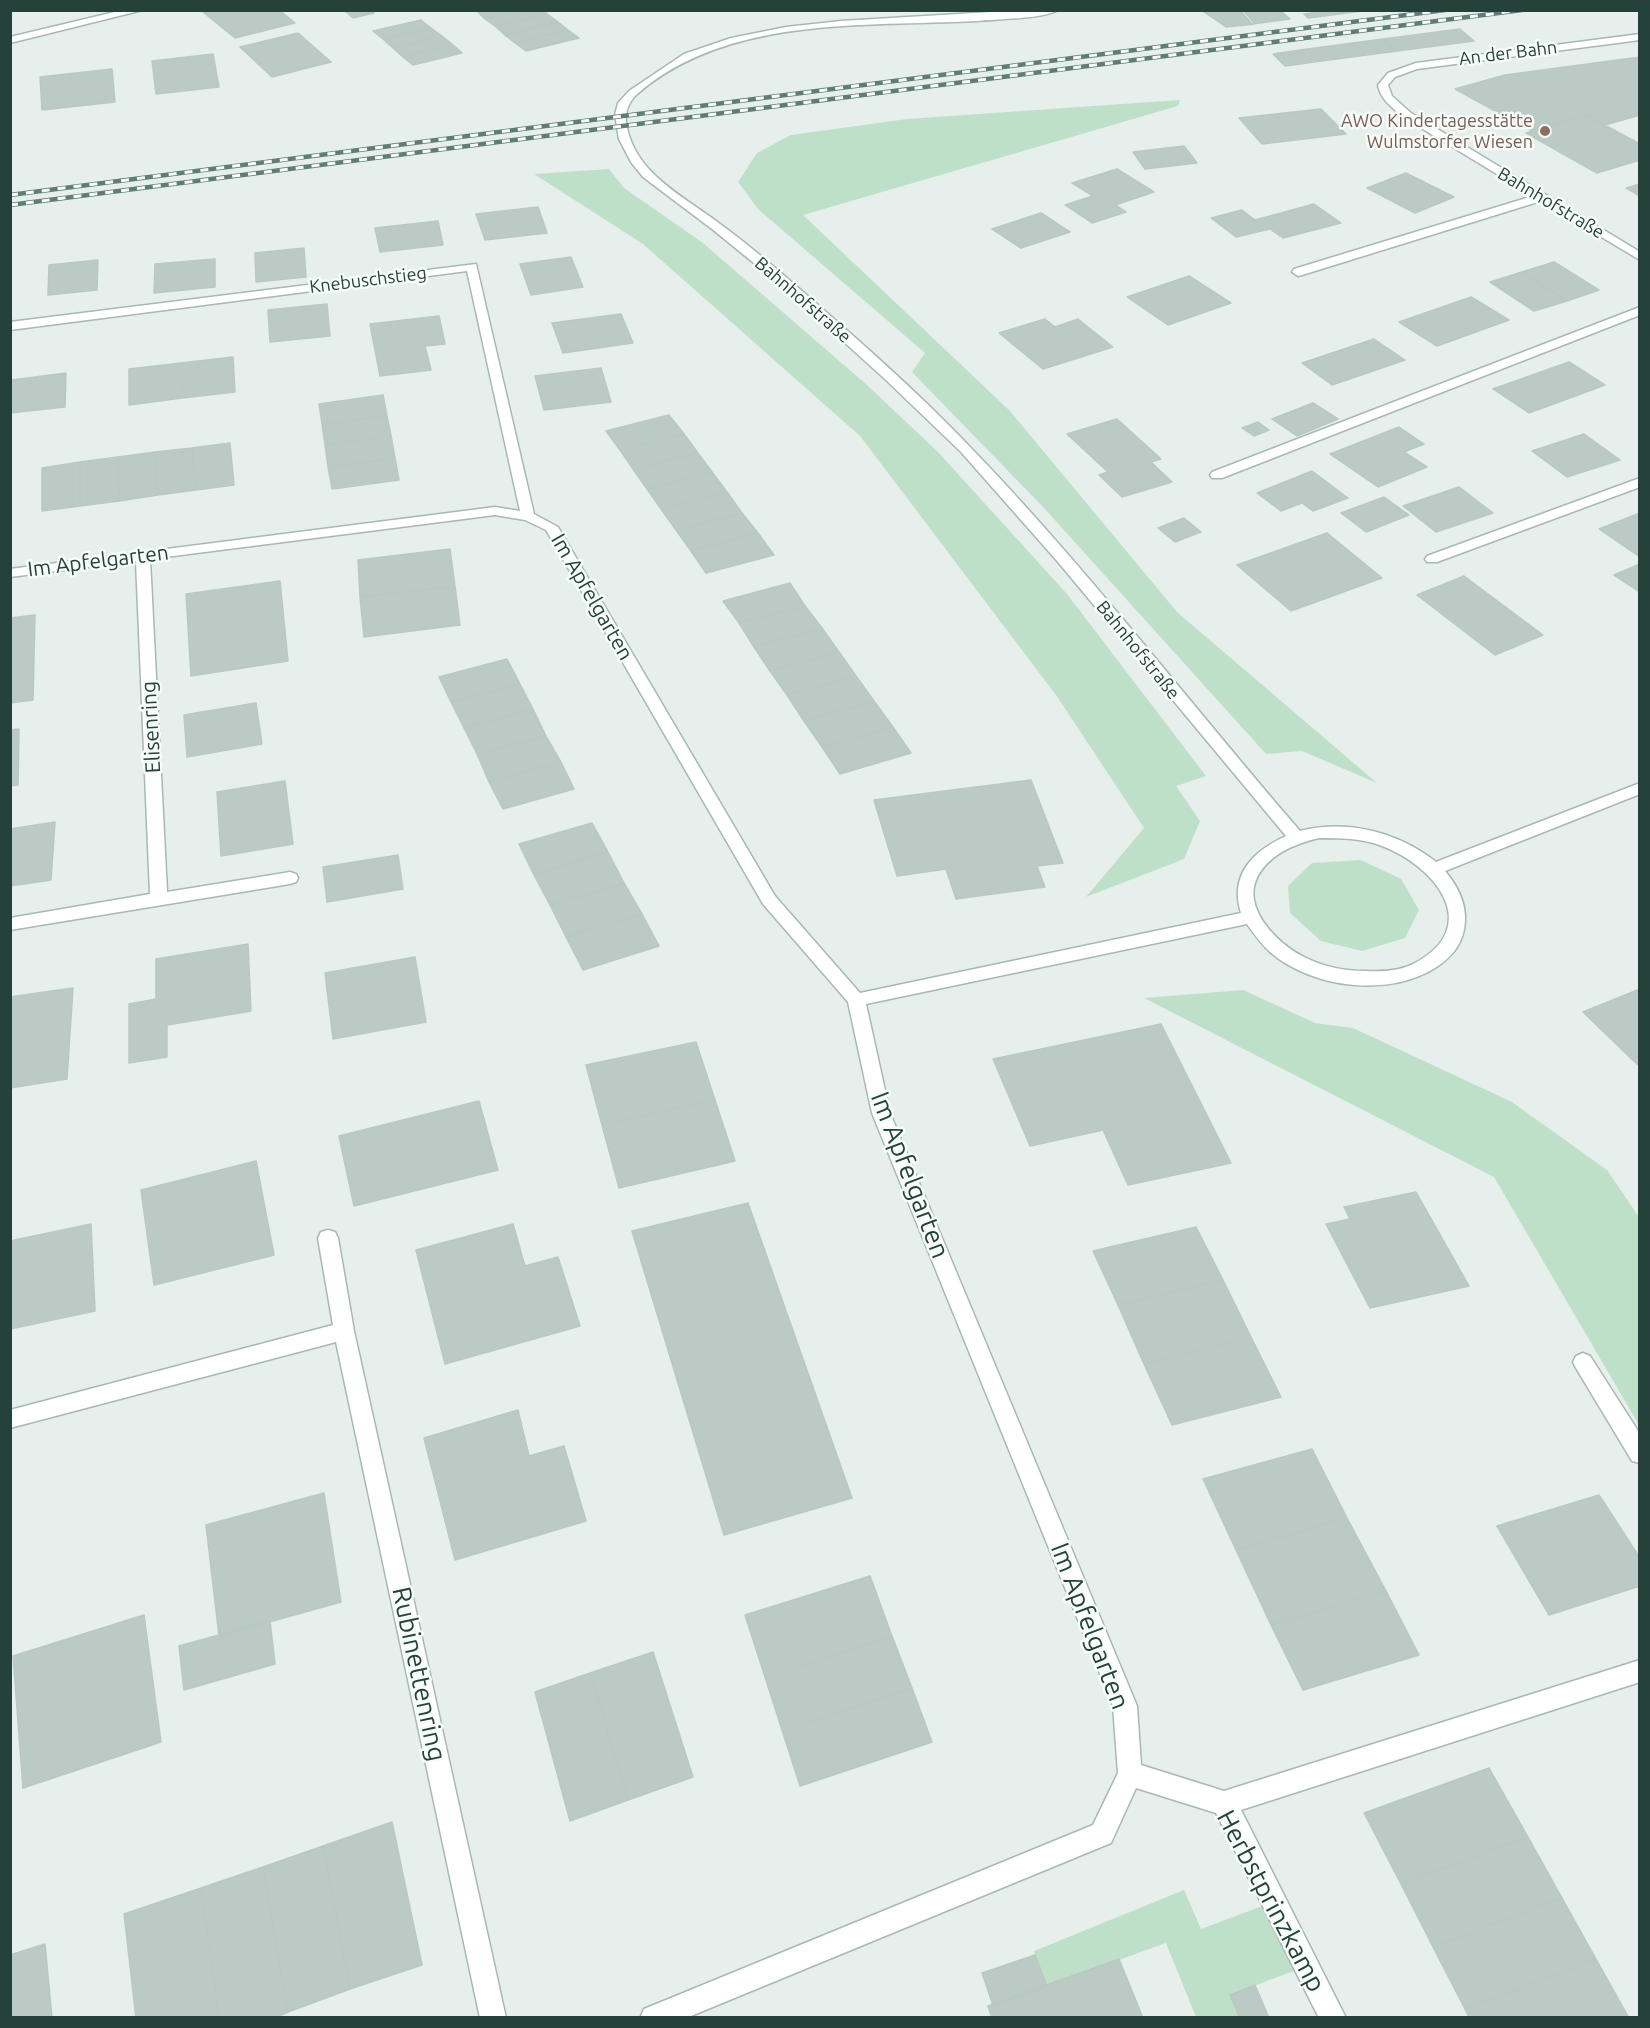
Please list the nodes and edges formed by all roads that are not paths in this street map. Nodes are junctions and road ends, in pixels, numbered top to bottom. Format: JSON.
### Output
{"nodes":[{"id":1,"x":138,"y":10,"type":"edge"},
{"id":2,"x":1053,"y":10,"type":"edge"},
{"id":3,"x":1640,"y":37,"type":"edge"},
{"id":4,"x":10,"y":40,"type":"edge"},
{"id":5,"x":1382,"y":84,"type":"joint"},
{"id":6,"x":1543,"y":197,"type":"junction"},
{"id":7,"x":1640,"y":257,"type":"edge"},
{"id":8,"x":1298,"y":272,"type":"dead end"},
{"id":9,"x":1640,"y":311,"type":"edge"},
{"id":10,"x":10,"y":326,"type":"edge"},
{"id":11,"x":1217,"y":475,"type":"dead end"},
{"id":12,"x":1640,"y":482,"type":"edge"},
{"id":13,"x":528,"y":516,"type":"junction"},
{"id":14,"x":143,"y":555,"type":"junction"},
{"id":15,"x":1432,"y":559,"type":"dead end"},
{"id":16,"x":10,"y":573,"type":"edge"},
{"id":17,"x":1640,"y":788,"type":"edge"},
{"id":18,"x":1296,"y":837,"type":"junction"},
{"id":19,"x":1434,"y":869,"type":"junction"},
{"id":20,"x":290,"y":878,"type":"dead end"},
{"id":21,"x":159,"y":900,"type":"junction"},
{"id":22,"x":1251,"y":917,"type":"junction"},
{"id":23,"x":10,"y":924,"type":"edge"},
{"id":24,"x":856,"y":1000,"type":"junction"},
{"id":25,"x":328,"y":1238,"type":"dead end"},
{"id":26,"x":344,"y":1331,"type":"junction"},
{"id":27,"x":1583,"y":1362,"type":"dead end"},
{"id":28,"x":10,"y":1419,"type":"edge"},
{"id":29,"x":1640,"y":1454,"type":"edge"},
{"id":30,"x":1640,"y":1671,"type":"edge"},
{"id":31,"x":1130,"y":1774,"type":"junction"},
{"id":32,"x":1224,"y":1803,"type":"junction"},
{"id":33,"x":493,"y":2018,"type":"edge"},
{"id":34,"x":653,"y":2018,"type":"edge"},
{"id":35,"x":1332,"y":2018,"type":"edge"}],
"edges":[{"from":1,"to":4,"type":"street"},
{"from":2,"to":18,"type":"street","name":"Bahnhofstraße"},
{"from":3,"to":5,"type":"street","name":"An der Bahn"},
{"from":5,"to":6,"type":"street","name":"Bahnhofstraße"},
{"from":6,"to":7,"type":"street","name":"Bahnhofstraße"},
{"from":6,"to":8,"type":"street"},
{"from":9,"to":11,"type":"street"},
{"from":10,"to":13,"type":"street","name":"Knebuschstieg"},
{"from":12,"to":15,"type":"street"},
{"from":13,"to":14,"type":"street","name":"Im Apfelgarten"},
{"from":13,"to":24,"type":"street","name":"Im Apfelgarten"},
{"from":14,"to":16,"type":"street","name":"Im Apfelgarten"},
{"from":14,"to":21,"type":"street","name":"Elisenring"},
{"from":17,"to":19,"type":"street"},
{"from":18,"to":19,"type":"street"},
{"from":18,"to":22,"type":"street"},
{"from":19,"to":22,"type":"street"},
{"from":20,"to":21,"type":"street"},
{"from":21,"to":23,"type":"street"},
{"from":22,"to":24,"type":"street"},
{"from":24,"to":31,"type":"street","name":"Im Apfelgarten"},
{"from":25,"to":26,"type":"street","name":"Rubinettenring"},
{"from":26,"to":28,"type":"street"},
{"from":26,"to":33,"type":"street","name":"Rubinettenring"},
{"from":27,"to":29,"type":"street"},
{"from":30,"to":32,"type":"street"},
{"from":31,"to":32,"type":"street","name":"Herbstprinzkamp"},
{"from":31,"to":34,"type":"street","name":"Im Apfelgarten"},
{"from":32,"to":35,"type":"street","name":"Herbstprinzkamp"}]}
